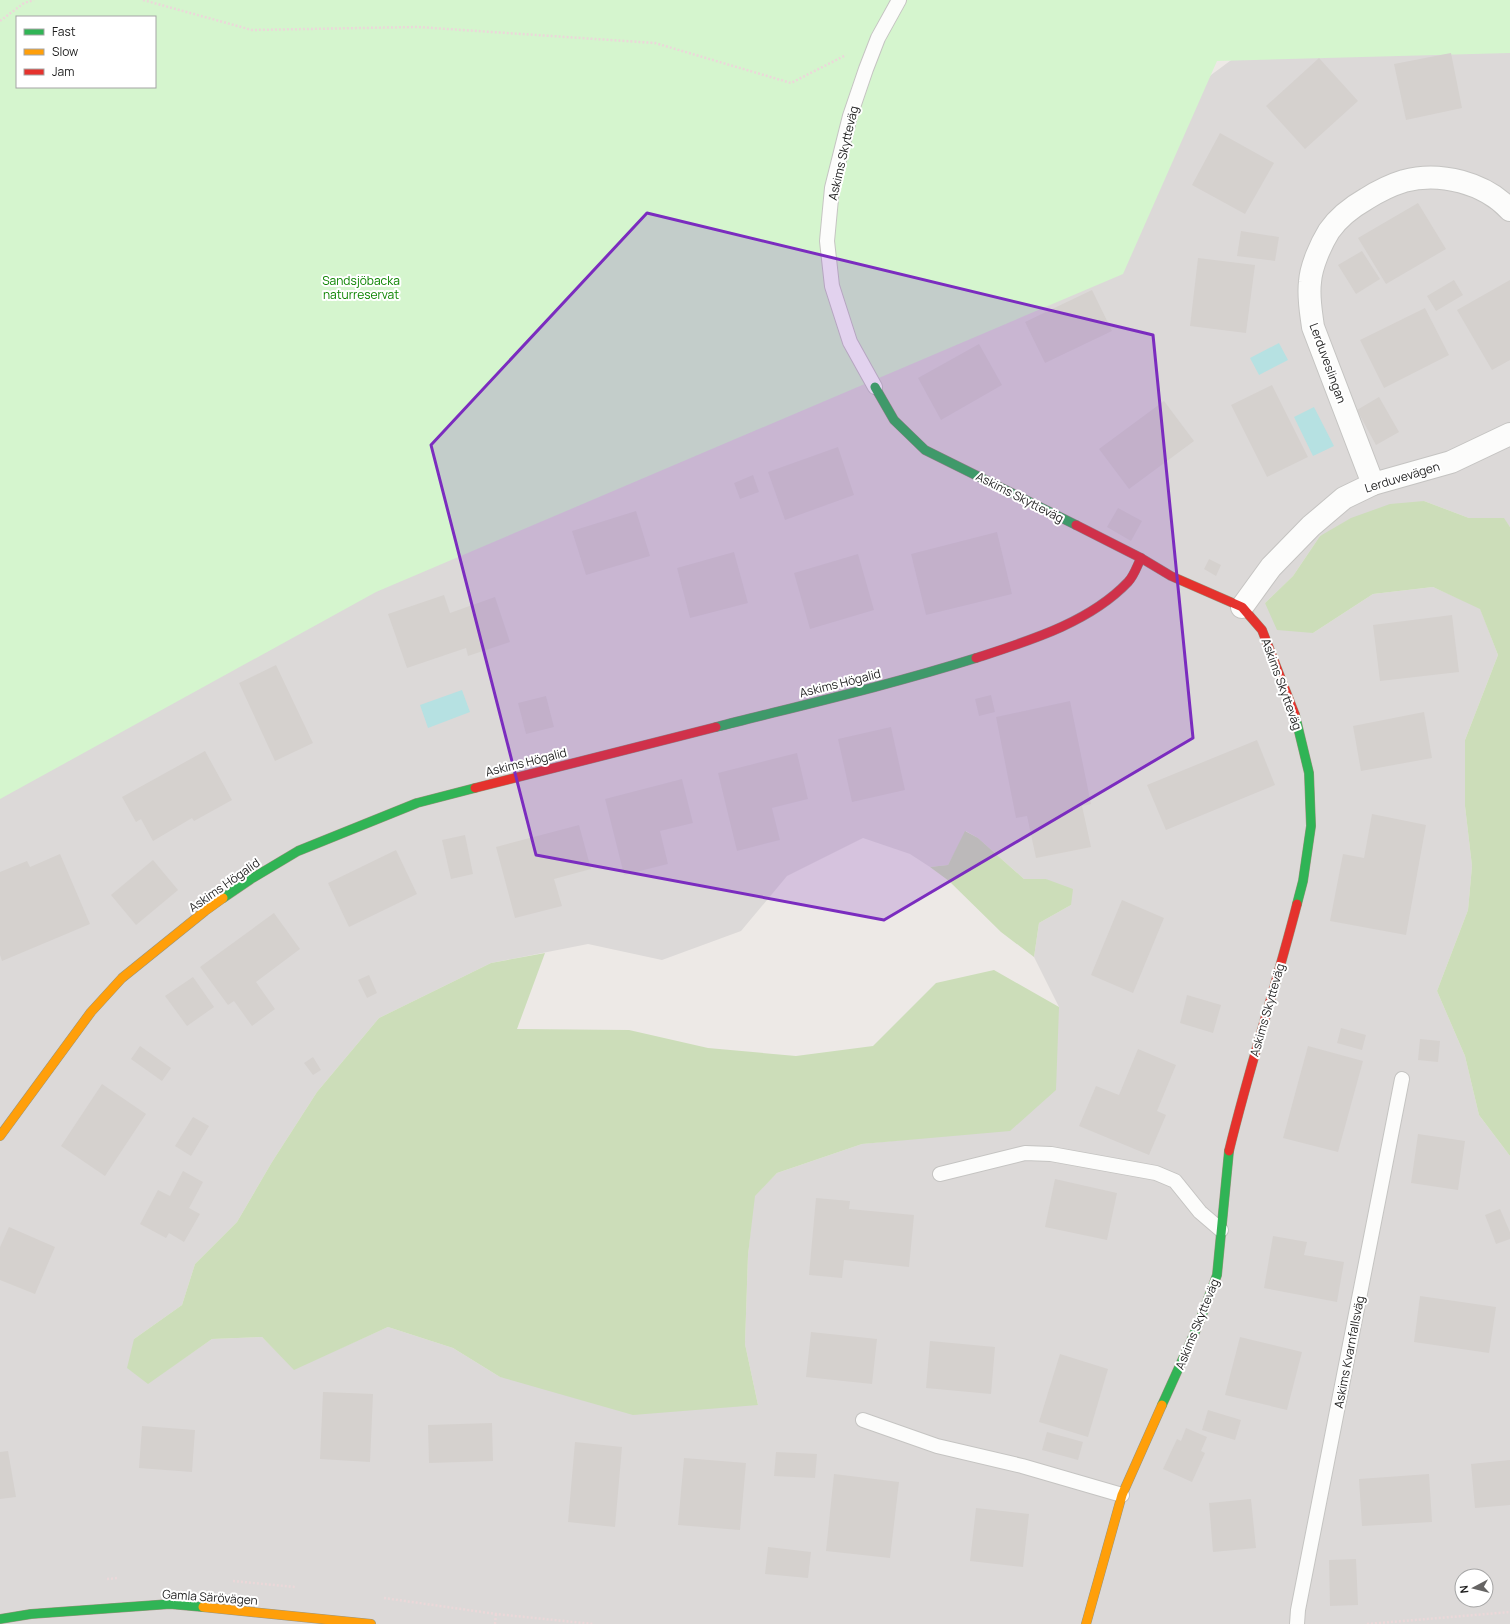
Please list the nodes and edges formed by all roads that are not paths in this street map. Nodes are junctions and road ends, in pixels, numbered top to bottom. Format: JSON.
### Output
{"nodes":[{"id":1,"x":899,"y":0,"type":"edge"},
{"id":2,"x":1510,"y":210,"type":"edge"},
{"id":3,"x":875,"y":387,"type":"joint"},
{"id":4,"x":1510,"y":434,"type":"edge"},
{"id":5,"x":1374,"y":484,"type":"junction"},
{"id":6,"x":1141,"y":558,"type":"junction"},
{"id":7,"x":1242,"y":607,"type":"junction"},
{"id":8,"x":1402,"y":1079,"type":"dead end"},
{"id":9,"x":0,"y":1136,"type":"edge"},
{"id":10,"x":940,"y":1174,"type":"dead end"},
{"id":11,"x":1221,"y":1230,"type":"junction"},
{"id":12,"x":863,"y":1420,"type":"dead end"},
{"id":13,"x":1122,"y":1496,"type":"junction"},
{"id":14,"x":271,"y":1618,"type":"edge"},
{"id":15,"x":0,"y":1619,"type":"edge"},
{"id":16,"x":371,"y":1624,"type":"edge"},
{"id":17,"x":1086,"y":1624,"type":"edge"},
{"id":18,"x":1297,"y":1624,"type":"edge"}],
"edges":[{"from":1,"to":3,"type":"lane","name":"Askims Skytteväg"},
{"from":2,"to":5,"type":"street","name":"Lerduveslingan"},
{"from":3,"to":6,"type":"street","name":"Askims Skytteväg"},
{"from":4,"to":5,"type":"street","name":"Lerduvevägen"},
{"from":5,"to":7,"type":"street","name":"Lerduvevägen"},
{"from":6,"to":7,"type":"street","name":"Askims Skytteväg"},
{"from":6,"to":9,"type":"street","name":"Askims Högalid"},
{"from":7,"to":11,"type":"street","name":"Askims Skytteväg"},
{"from":8,"to":18,"type":"lane","name":"Askims Kvarnfallsväg"},
{"from":10,"to":11,"type":"lane"},
{"from":11,"to":13,"type":"street","name":"Askims Skytteväg"},
{"from":12,"to":13,"type":"lane"},
{"from":13,"to":17,"type":"street","name":"Askims Skytteväg"},
{"from":14,"to":15,"type":"street","name":"Gamla Särövägen"},
{"from":14,"to":16,"type":"street","name":"Gamla Särövägen"}]}
